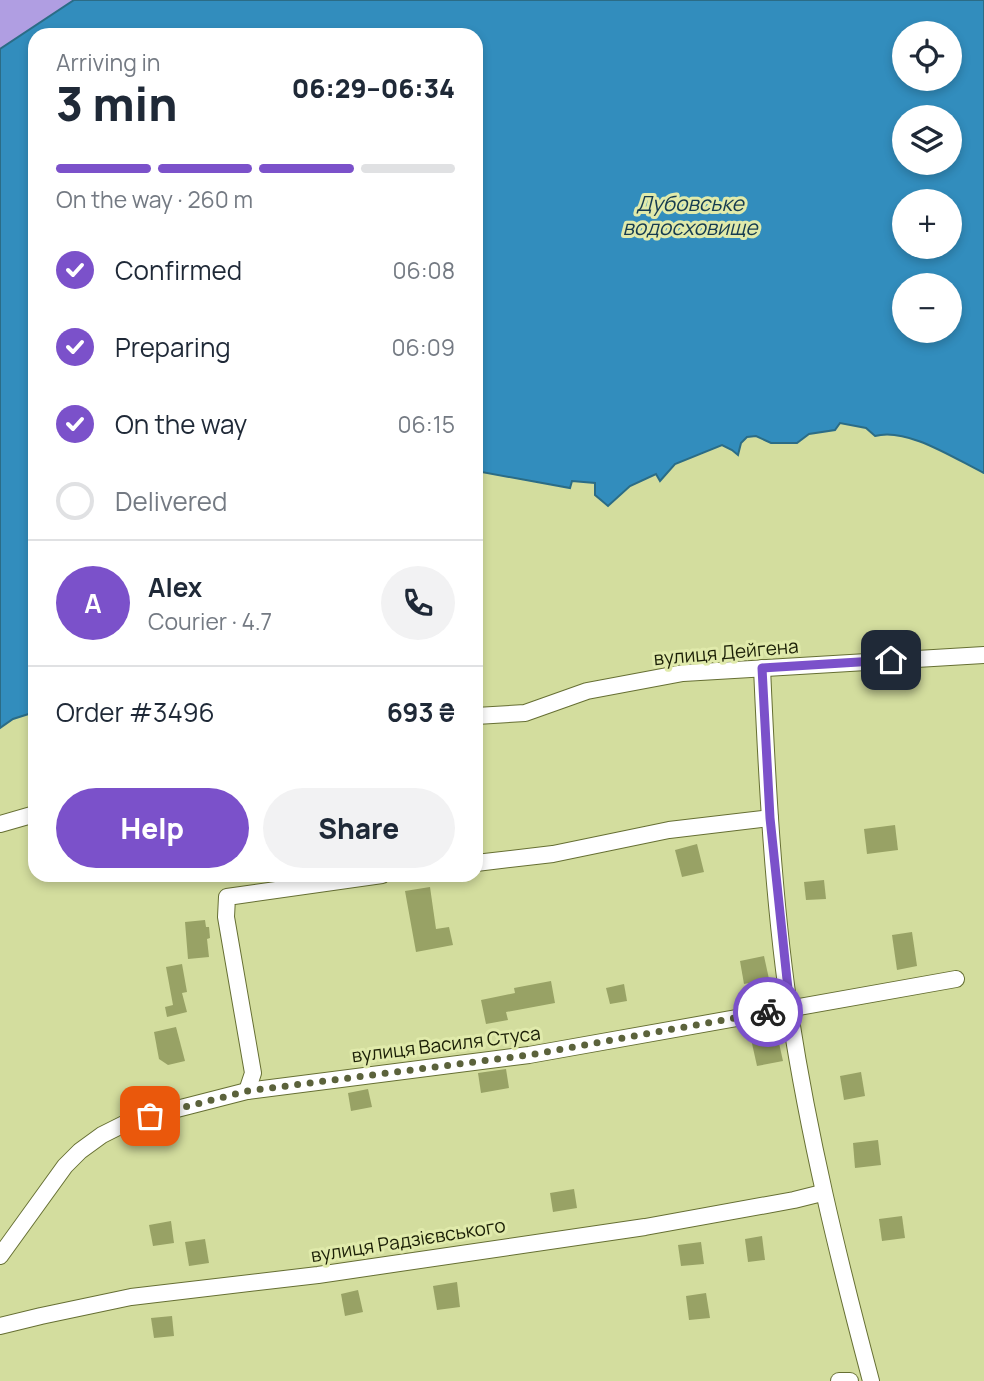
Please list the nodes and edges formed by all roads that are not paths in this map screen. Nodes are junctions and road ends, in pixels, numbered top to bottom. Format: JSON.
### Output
{"nodes":[{"id":1,"x":984,"y":654,"type":"edge"},
{"id":2,"x":762,"y":668,"type":"junction"},
{"id":3,"x":483,"y":716,"type":"edge"},
{"id":4,"x":28,"y":816,"type":"edge"},
{"id":5,"x":770,"y":818,"type":"junction"},
{"id":6,"x":0,"y":824,"type":"edge"},
{"id":7,"x":483,"y":862,"type":"edge"},
{"id":8,"x":333,"y":882,"type":"edge"},
{"id":9,"x":956,"y":979,"type":"dead end"},
{"id":10,"x":790,"y":1008,"type":"junction"},
{"id":11,"x":247,"y":1091,"type":"junction"},
{"id":12,"x":822,"y":1193,"type":"junction"},
{"id":13,"x":0,"y":1256,"type":"edge"},
{"id":14,"x":0,"y":1326,"type":"edge"},
{"id":15,"x":839,"y":1381,"type":"edge"},
{"id":16,"x":850,"y":1381,"type":"edge"},
{"id":17,"x":871,"y":1381,"type":"edge"}],
"edges":[{"from":1,"to":2,"type":"street","name":"вулиця Дейгена"},
{"from":2,"to":3,"type":"street","name":"вулиця Дейгена"},
{"from":2,"to":5,"type":"street"},
{"from":4,"to":6,"type":"street"},
{"from":5,"to":7,"type":"street"},
{"from":5,"to":10,"type":"street"},
{"from":8,"to":11,"type":"street"},
{"from":9,"to":10,"type":"street","name":"вулиця Василя Стуса"},
{"from":10,"to":11,"type":"street","name":"вулиця Василя Стуса"},
{"from":10,"to":12,"type":"street"},
{"from":11,"to":13,"type":"street","name":"вулиця Василя Стуса"},
{"from":12,"to":14,"type":"street","name":"вулиця Радзієвського"},
{"from":12,"to":17,"type":"street"},
{"from":15,"to":16,"type":"street"}]}
